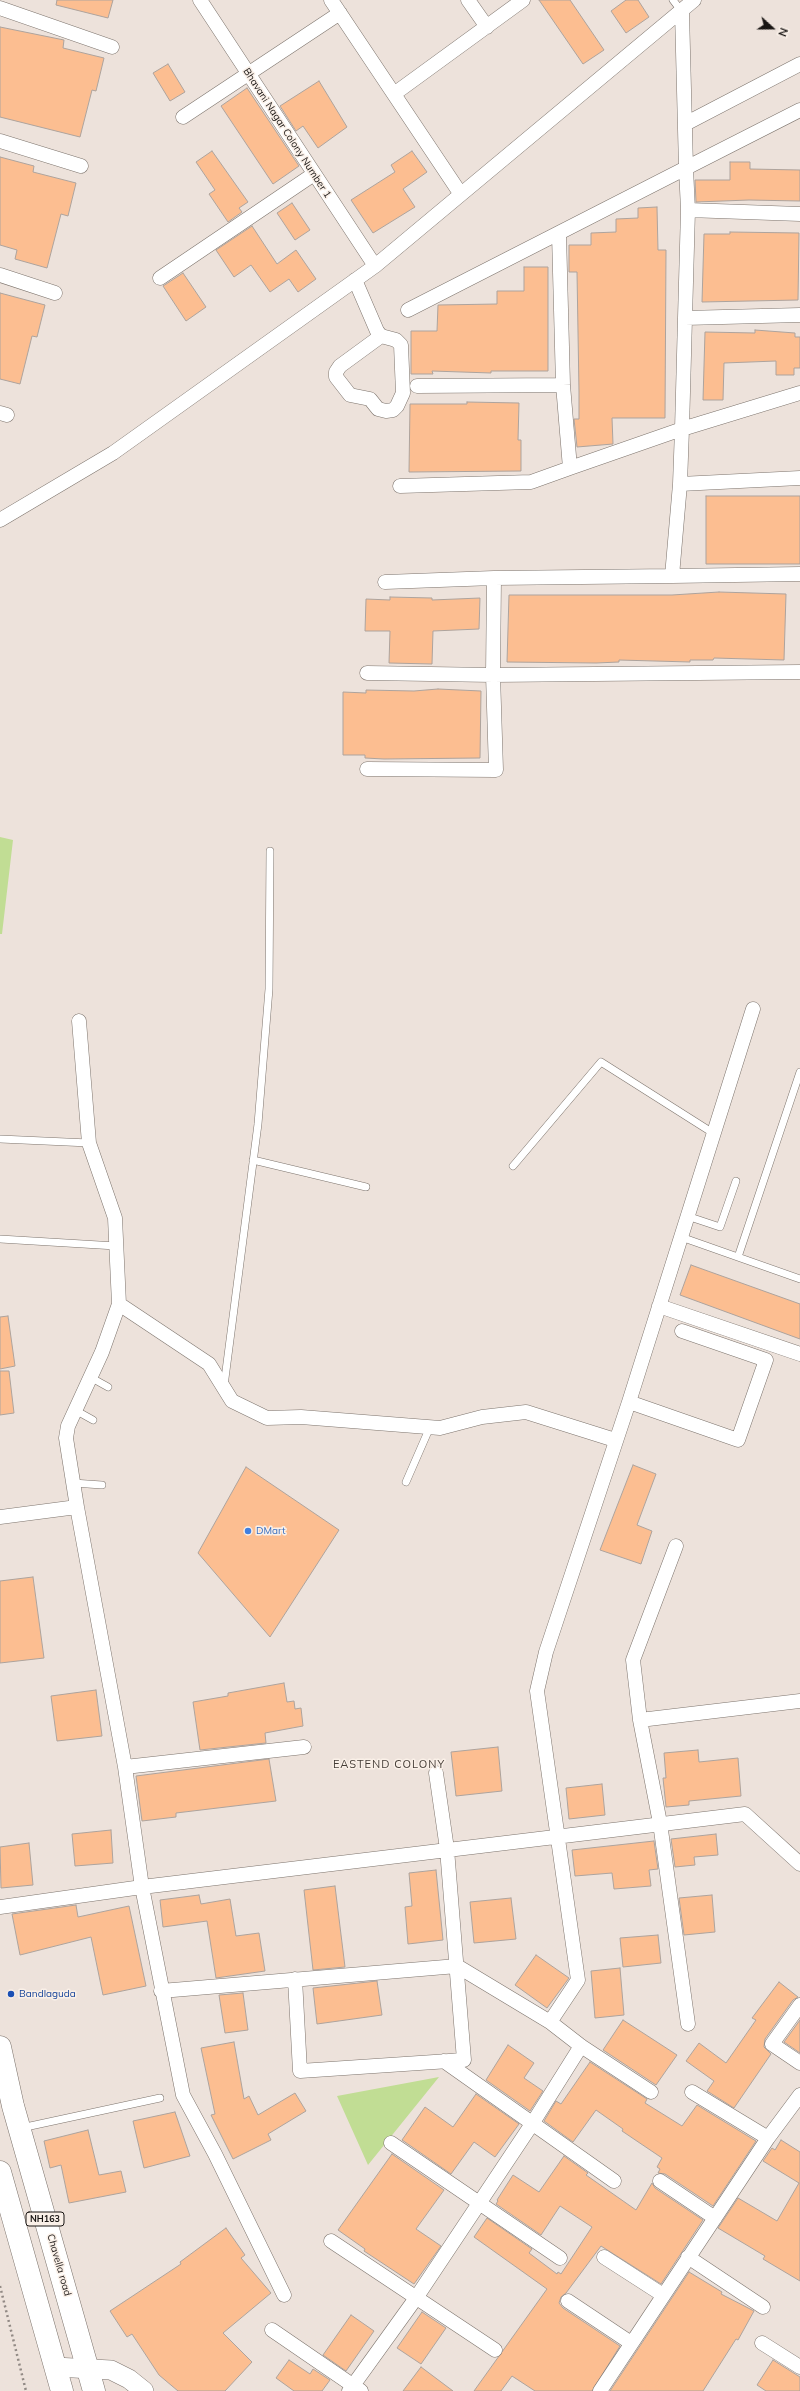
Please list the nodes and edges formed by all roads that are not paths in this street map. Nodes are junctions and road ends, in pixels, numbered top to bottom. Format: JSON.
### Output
{"nodes":[{"id":1,"x":200,"y":0,"type":"edge"},
{"id":2,"x":331,"y":0,"type":"edge"},
{"id":3,"x":468,"y":0,"type":"edge"},
{"id":4,"x":523,"y":0,"type":"edge"},
{"id":5,"x":673,"y":0,"type":"edge"},
{"id":6,"x":694,"y":0,"type":"edge"},
{"id":7,"x":0,"y":8,"type":"edge"},
{"id":8,"x":682,"y":12,"type":"junction"},
{"id":9,"x":340,"y":13,"type":"junction"},
{"id":10,"x":487,"y":27,"type":"junction"},
{"id":11,"x":112,"y":47,"type":"dead end"},
{"id":12,"x":800,"y":64,"type":"edge"},
{"id":13,"x":248,"y":74,"type":"junction"},
{"id":14,"x":394,"y":94,"type":"junction"},
{"id":15,"x":800,"y":110,"type":"edge"},
{"id":16,"x":183,"y":116,"type":"dead end"},
{"id":17,"x":685,"y":124,"type":"junction"},
{"id":18,"x":0,"y":141,"type":"edge"},
{"id":19,"x":81,"y":166,"type":"dead end"},
{"id":20,"x":686,"y":168,"type":"junction"},
{"id":21,"x":314,"y":174,"type":"junction"},
{"id":22,"x":460,"y":193,"type":"junction"},
{"id":23,"x":688,"y":210,"type":"junction"},
{"id":24,"x":800,"y":214,"type":"edge"},
{"id":25,"x":559,"y":234,"type":"junction"},
{"id":26,"x":375,"y":266,"type":"junction"},
{"id":27,"x":0,"y":274,"type":"edge"},
{"id":28,"x":160,"y":278,"type":"dead end"},
{"id":29,"x":355,"y":280,"type":"junction"},
{"id":30,"x":55,"y":292,"type":"dead end"},
{"id":31,"x":408,"y":310,"type":"dead end"},
{"id":32,"x":800,"y":315,"type":"edge"},
{"id":33,"x":685,"y":318,"type":"junction"},
{"id":34,"x":381,"y":336,"type":"junction"},
{"id":35,"x":563,"y":385,"type":"junction"},
{"id":36,"x":417,"y":386,"type":"dead end"},
{"id":37,"x":800,"y":393,"type":"edge"},
{"id":38,"x":682,"y":429,"type":"junction"},
{"id":39,"x":570,"y":468,"type":"junction"},
{"id":40,"x":800,"y":478,"type":"edge"},
{"id":41,"x":680,"y":484,"type":"junction"},
{"id":42,"x":400,"y":486,"type":"dead end"},
{"id":43,"x":0,"y":520,"type":"edge"},
{"id":44,"x":800,"y":574,"type":"edge"},
{"id":45,"x":672,"y":576,"type":"junction"},
{"id":46,"x":494,"y":578,"type":"junction"},
{"id":47,"x":384,"y":582,"type":"dead end"},
{"id":48,"x":800,"y":672,"type":"edge"},
{"id":49,"x":367,"y":673,"type":"dead end"},
{"id":50,"x":493,"y":675,"type":"junction"},
{"id":51,"x":366,"y":769,"type":"dead end"},
{"id":52,"x":270,"y":850,"type":"dead end"},
{"id":53,"x":753,"y":1009,"type":"dead end"},
{"id":54,"x":79,"y":1020,"type":"dead end"},
{"id":55,"x":800,"y":1072,"type":"edge"},
{"id":56,"x":714,"y":1134,"type":"junction"},
{"id":57,"x":0,"y":1140,"type":"edge"},
{"id":58,"x":89,"y":1143,"type":"junction"},
{"id":59,"x":253,"y":1160,"type":"junction"},
{"id":60,"x":513,"y":1166,"type":"dead end"},
{"id":61,"x":736,"y":1181,"type":"dead end"},
{"id":62,"x":366,"y":1187,"type":"dead end"},
{"id":63,"x":688,"y":1216,"type":"junction"},
{"id":64,"x":681,"y":1236,"type":"junction"},
{"id":65,"x":0,"y":1239,"type":"edge"},
{"id":66,"x":116,"y":1246,"type":"junction"},
{"id":67,"x":738,"y":1257,"type":"junction"},
{"id":68,"x":800,"y":1279,"type":"edge"},
{"id":69,"x":119,"y":1304,"type":"junction"},
{"id":70,"x":659,"y":1306,"type":"junction"},
{"id":71,"x":682,"y":1331,"type":"dead end"},
{"id":72,"x":800,"y":1354,"type":"edge"},
{"id":73,"x":90,"y":1377,"type":"junction"},
{"id":74,"x":108,"y":1387,"type":"dead end"},
{"id":75,"x":224,"y":1388,"type":"junction"},
{"id":76,"x":630,"y":1402,"type":"junction"},
{"id":77,"x":75,"y":1410,"type":"junction"},
{"id":78,"x":93,"y":1420,"type":"dead end"},
{"id":79,"x":430,"y":1427,"type":"junction"},
{"id":80,"x":615,"y":1440,"type":"junction"},
{"id":81,"x":406,"y":1482,"type":"dead end"},
{"id":82,"x":73,"y":1483,"type":"junction"},
{"id":83,"x":102,"y":1484,"type":"dead end"},
{"id":84,"x":77,"y":1507,"type":"junction"},
{"id":85,"x":0,"y":1517,"type":"edge"},
{"id":86,"x":676,"y":1546,"type":"dead end"},
{"id":87,"x":800,"y":1701,"type":"edge"},
{"id":88,"x":640,"y":1720,"type":"junction"},
{"id":89,"x":304,"y":1747,"type":"dead end"},
{"id":90,"x":125,"y":1767,"type":"junction"},
{"id":91,"x":436,"y":1773,"type":"dead end"},
{"id":92,"x":660,"y":1823,"type":"junction"},
{"id":93,"x":557,"y":1836,"type":"junction"},
{"id":94,"x":447,"y":1850,"type":"junction"},
{"id":95,"x":800,"y":1864,"type":"edge"},
{"id":96,"x":142,"y":1887,"type":"junction"},
{"id":97,"x":0,"y":1907,"type":"edge"},
{"id":98,"x":457,"y":1966,"type":"junction"},
{"id":99,"x":295,"y":1979,"type":"junction"},
{"id":100,"x":161,"y":1991,"type":"junction"},
{"id":101,"x":800,"y":2005,"type":"edge"},
{"id":102,"x":550,"y":2022,"type":"junction"},
{"id":103,"x":688,"y":2024,"type":"dead end"},
{"id":104,"x":581,"y":2046,"type":"junction"},
{"id":105,"x":0,"y":2047,"type":"edge"},
{"id":106,"x":444,"y":2061,"type":"junction"},
{"id":107,"x":800,"y":2063,"type":"edge"},
{"id":108,"x":651,"y":2092,"type":"dead end"},
{"id":109,"x":692,"y":2092,"type":"dead end"},
{"id":110,"x":800,"y":2095,"type":"edge"},
{"id":111,"x":160,"y":2098,"type":"dead end"},
{"id":112,"x":532,"y":2124,"type":"junction"},
{"id":113,"x":19,"y":2128,"type":"junction"},
{"id":114,"x":768,"y":2138,"type":"junction"},
{"id":115,"x":392,"y":2142,"type":"dead end"},
{"id":116,"x":0,"y":2172,"type":"edge"},
{"id":117,"x":614,"y":2181,"type":"dead end"},
{"id":118,"x":660,"y":2181,"type":"dead end"},
{"id":119,"x":480,"y":2203,"type":"junction"},
{"id":120,"x":715,"y":2218,"type":"junction"},
{"id":121,"x":331,"y":2240,"type":"dead end"},
{"id":122,"x":604,"y":2257,"type":"dead end"},
{"id":123,"x":688,"y":2257,"type":"junction"},
{"id":124,"x":560,"y":2258,"type":"dead end"},
{"id":125,"x":284,"y":2295,"type":"dead end"},
{"id":126,"x":663,"y":2295,"type":"junction"},
{"id":127,"x":416,"y":2298,"type":"junction"},
{"id":128,"x":568,"y":2301,"type":"dead end"},
{"id":129,"x":763,"y":2307,"type":"dead end"},
{"id":130,"x":272,"y":2330,"type":"dead end"},
{"id":131,"x":631,"y":2343,"type":"junction"},
{"id":132,"x":762,"y":2343,"type":"dead end"},
{"id":133,"x":495,"y":2350,"type":"dead end"},
{"id":134,"x":55,"y":2367,"type":"junction"},
{"id":135,"x":88,"y":2367,"type":"junction"},
{"id":136,"x":800,"y":2367,"type":"edge"},
{"id":137,"x":354,"y":2389,"type":"edge"},
{"id":138,"x":62,"y":2391,"type":"edge"},
{"id":139,"x":94,"y":2391,"type":"edge"},
{"id":140,"x":144,"y":2391,"type":"edge"},
{"id":141,"x":600,"y":2391,"type":"edge"}],
"edges":[{"from":1,"to":13,"type":"street","name":"Bhavani Nagar Colony Number 1"},
{"from":2,"to":9,"type":"street"},
{"from":3,"to":10,"type":"street"},
{"from":4,"to":10,"type":"street"},
{"from":5,"to":8,"type":"lane"},
{"from":6,"to":8,"type":"street"},
{"from":7,"to":11,"type":"street"},
{"from":8,"to":17,"type":"street"},
{"from":8,"to":22,"type":"street"},
{"from":9,"to":13,"type":"street"},
{"from":9,"to":14,"type":"street"},
{"from":10,"to":14,"type":"street"},
{"from":12,"to":17,"type":"street"},
{"from":13,"to":16,"type":"street"},
{"from":13,"to":21,"type":"street","name":"Bhavani Nagar Colony Number 1"},
{"from":14,"to":22,"type":"street"},
{"from":15,"to":20,"type":"street"},
{"from":17,"to":20,"type":"street"},
{"from":18,"to":19,"type":"street"},
{"from":20,"to":23,"type":"street"},
{"from":20,"to":25,"type":"street"},
{"from":21,"to":26,"type":"street","name":"Bhavani Nagar Colony Number 1"},
{"from":21,"to":28,"type":"street"},
{"from":22,"to":26,"type":"street"},
{"from":23,"to":24,"type":"street"},
{"from":23,"to":33,"type":"street"},
{"from":25,"to":31,"type":"street"},
{"from":25,"to":35,"type":"street"},
{"from":26,"to":29,"type":"street"},
{"from":27,"to":30,"type":"street"},
{"from":29,"to":34,"type":"street"},
{"from":29,"to":43,"type":"street"},
{"from":32,"to":33,"type":"street"},
{"from":33,"to":38,"type":"street"},
{"from":34,"to":34,"type":"street"},
{"from":35,"to":36,"type":"street"},
{"from":35,"to":39,"type":"street"},
{"from":37,"to":38,"type":"street"},
{"from":38,"to":39,"type":"street"},
{"from":38,"to":41,"type":"street"},
{"from":39,"to":42,"type":"street"},
{"from":40,"to":41,"type":"street"},
{"from":41,"to":45,"type":"street"},
{"from":44,"to":45,"type":"street"},
{"from":45,"to":46,"type":"street"},
{"from":46,"to":47,"type":"street"},
{"from":46,"to":50,"type":"street"},
{"from":48,"to":50,"type":"street"},
{"from":49,"to":50,"type":"street"},
{"from":50,"to":51,"type":"street"},
{"from":52,"to":59,"type":"lane"},
{"from":53,"to":56,"type":"street"},
{"from":54,"to":58,"type":"street"},
{"from":55,"to":67,"type":"lane"},
{"from":56,"to":60,"type":"lane"},
{"from":56,"to":63,"type":"street"},
{"from":57,"to":58,"type":"lane"},
{"from":58,"to":66,"type":"street"},
{"from":59,"to":62,"type":"lane"},
{"from":59,"to":75,"type":"lane"},
{"from":61,"to":63,"type":"lane"},
{"from":63,"to":64,"type":"street"},
{"from":64,"to":67,"type":"lane"},
{"from":64,"to":70,"type":"street"},
{"from":65,"to":66,"type":"lane"},
{"from":66,"to":69,"type":"street"},
{"from":67,"to":68,"type":"lane"},
{"from":69,"to":73,"type":"street"},
{"from":69,"to":75,"type":"street"},
{"from":70,"to":72,"type":"street"},
{"from":70,"to":76,"type":"street"},
{"from":71,"to":76,"type":"street"},
{"from":73,"to":74,"type":"lane"},
{"from":73,"to":77,"type":"street"},
{"from":75,"to":79,"type":"street"},
{"from":76,"to":80,"type":"street"},
{"from":77,"to":78,"type":"lane"},
{"from":77,"to":82,"type":"street"},
{"from":79,"to":80,"type":"street"},
{"from":79,"to":81,"type":"lane"},
{"from":80,"to":93,"type":"street"},
{"from":82,"to":83,"type":"lane"},
{"from":82,"to":84,"type":"street"},
{"from":84,"to":85,"type":"street"},
{"from":84,"to":90,"type":"street"},
{"from":86,"to":88,"type":"street"},
{"from":87,"to":88,"type":"street"},
{"from":88,"to":92,"type":"street"},
{"from":89,"to":90,"type":"street"},
{"from":90,"to":96,"type":"street"},
{"from":91,"to":94,"type":"street"},
{"from":92,"to":93,"type":"street"},
{"from":92,"to":95,"type":"street"},
{"from":92,"to":103,"type":"street"},
{"from":93,"to":94,"type":"street"},
{"from":93,"to":102,"type":"street"},
{"from":94,"to":96,"type":"street"},
{"from":94,"to":98,"type":"street"},
{"from":96,"to":97,"type":"street"},
{"from":96,"to":100,"type":"street"},
{"from":98,"to":99,"type":"street"},
{"from":98,"to":102,"type":"street"},
{"from":98,"to":106,"type":"street"},
{"from":99,"to":100,"type":"street"},
{"from":99,"to":106,"type":"street"},
{"from":100,"to":125,"type":"street"},
{"from":101,"to":107,"type":"street"},
{"from":102,"to":104,"type":"street"},
{"from":104,"to":108,"type":"street"},
{"from":104,"to":112,"type":"street"},
{"from":105,"to":113,"type":"highway","name":"Chavella road","number":"NH163"},
{"from":106,"to":112,"type":"street"},
{"from":109,"to":114,"type":"street"},
{"from":110,"to":114,"type":"street"},
{"from":111,"to":113,"type":"lane"},
{"from":112,"to":117,"type":"street"},
{"from":112,"to":119,"type":"street"},
{"from":113,"to":135,"type":"highway","name":"Chavella road","number":"NH163"},
{"from":114,"to":120,"type":"street"},
{"from":115,"to":119,"type":"street"},
{"from":116,"to":134,"type":"highway","number":"NH163"},
{"from":118,"to":120,"type":"street"},
{"from":119,"to":124,"type":"street"},
{"from":119,"to":127,"type":"street"},
{"from":120,"to":123,"type":"street"},
{"from":121,"to":127,"type":"street"},
{"from":122,"to":126,"type":"street"},
{"from":123,"to":126,"type":"street"},
{"from":123,"to":129,"type":"street"},
{"from":126,"to":131,"type":"street"},
{"from":127,"to":133,"type":"street"},
{"from":127,"to":137,"type":"street"},
{"from":128,"to":131,"type":"street"},
{"from":130,"to":137,"type":"street"},
{"from":131,"to":141,"type":"street"},
{"from":132,"to":136,"type":"street"},
{"from":134,"to":135,"type":"street"},
{"from":134,"to":138,"type":"highway","number":"NH163"},
{"from":135,"to":139,"type":"highway","name":"Chavella road","number":"NH163"},
{"from":135,"to":140,"type":"street"}]}
